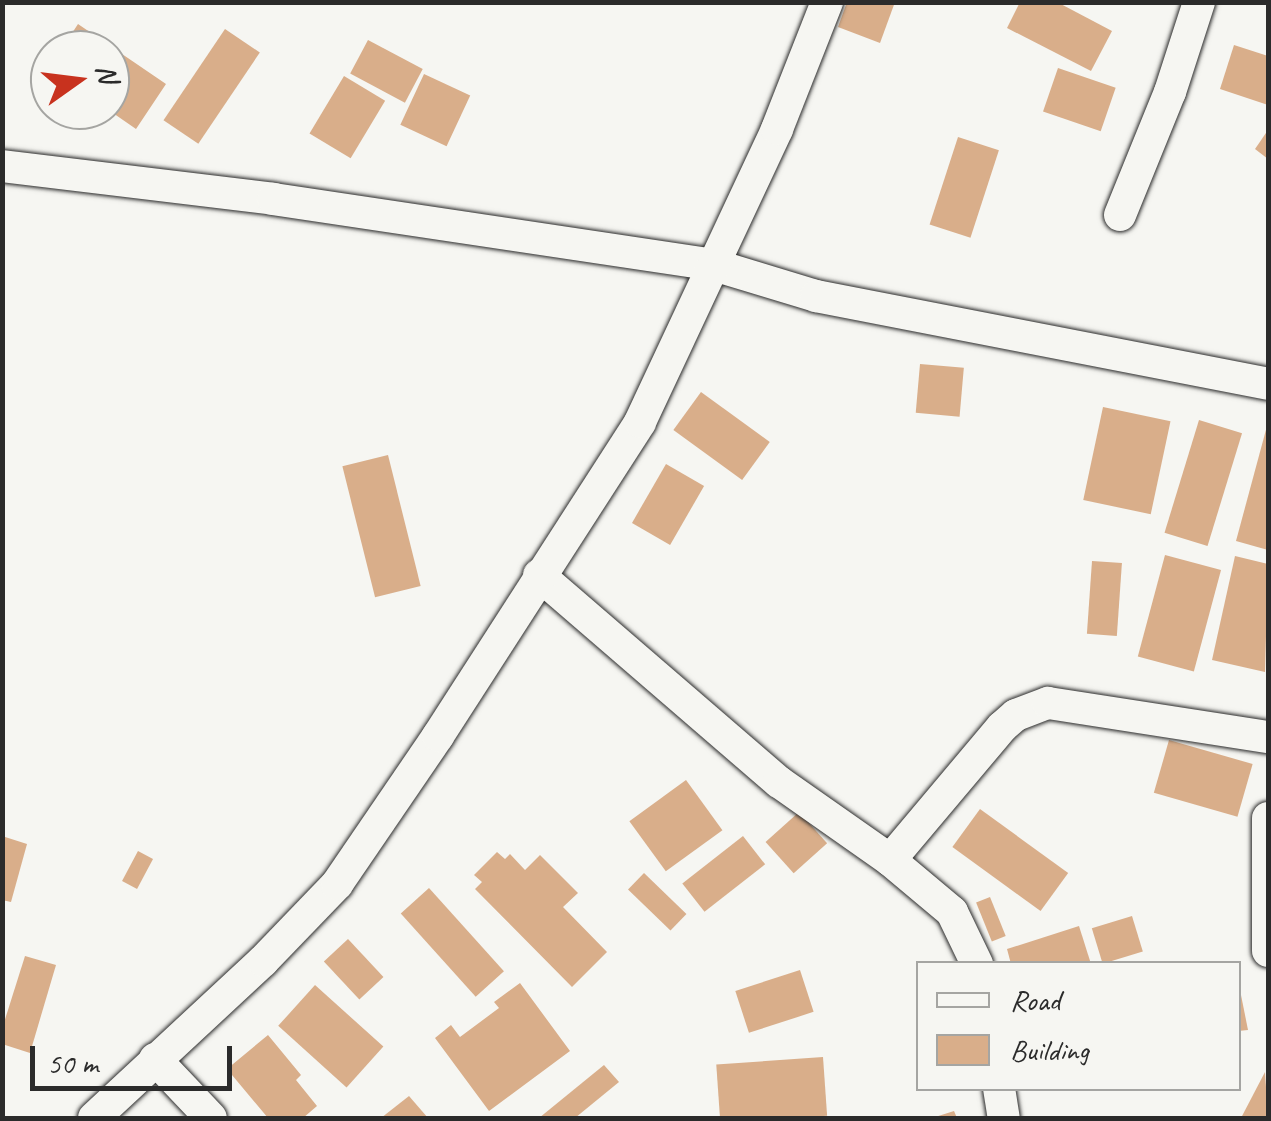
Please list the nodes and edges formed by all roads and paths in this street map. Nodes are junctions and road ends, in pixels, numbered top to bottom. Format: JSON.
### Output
{"nodes":[{"id":1,"x":827,"y":2,"type":"edge"},
{"id":2,"x":1200,"y":2,"type":"edge"},
{"id":3,"x":2,"y":166,"type":"edge"},
{"id":4,"x":1120,"y":216,"type":"dead end"},
{"id":5,"x":714,"y":265,"type":"junction"},
{"id":6,"x":1268,"y":384,"type":"edge"},
{"id":7,"x":539,"y":575,"type":"junction"},
{"id":8,"x":1268,"y":737,"type":"edge"},
{"id":9,"x":1268,"y":818,"type":"edge"},
{"id":10,"x":890,"y":860,"type":"junction"},
{"id":11,"x":1268,"y":952,"type":"edge"},
{"id":12,"x":976,"y":961,"type":"edge"},
{"id":13,"x":155,"y":1059,"type":"junction"},
{"id":14,"x":1000,"y":1091,"type":"edge"},
{"id":15,"x":94,"y":1118,"type":"edge"},
{"id":16,"x":211,"y":1118,"type":"edge"},
{"id":17,"x":1004,"y":1118,"type":"edge"}],
"edges":[{"from":1,"to":5,"type":"street"},
{"from":2,"to":4,"type":"street"},
{"from":3,"to":5,"type":"street"},
{"from":5,"to":6,"type":"street"},
{"from":5,"to":7,"type":"street"},
{"from":7,"to":10,"type":"street"},
{"from":7,"to":13,"type":"street"},
{"from":8,"to":10,"type":"street"},
{"from":9,"to":11,"type":"street"},
{"from":10,"to":12,"type":"street"},
{"from":13,"to":15,"type":"street"},
{"from":13,"to":16,"type":"street"},
{"from":14,"to":17,"type":"street"}]}
